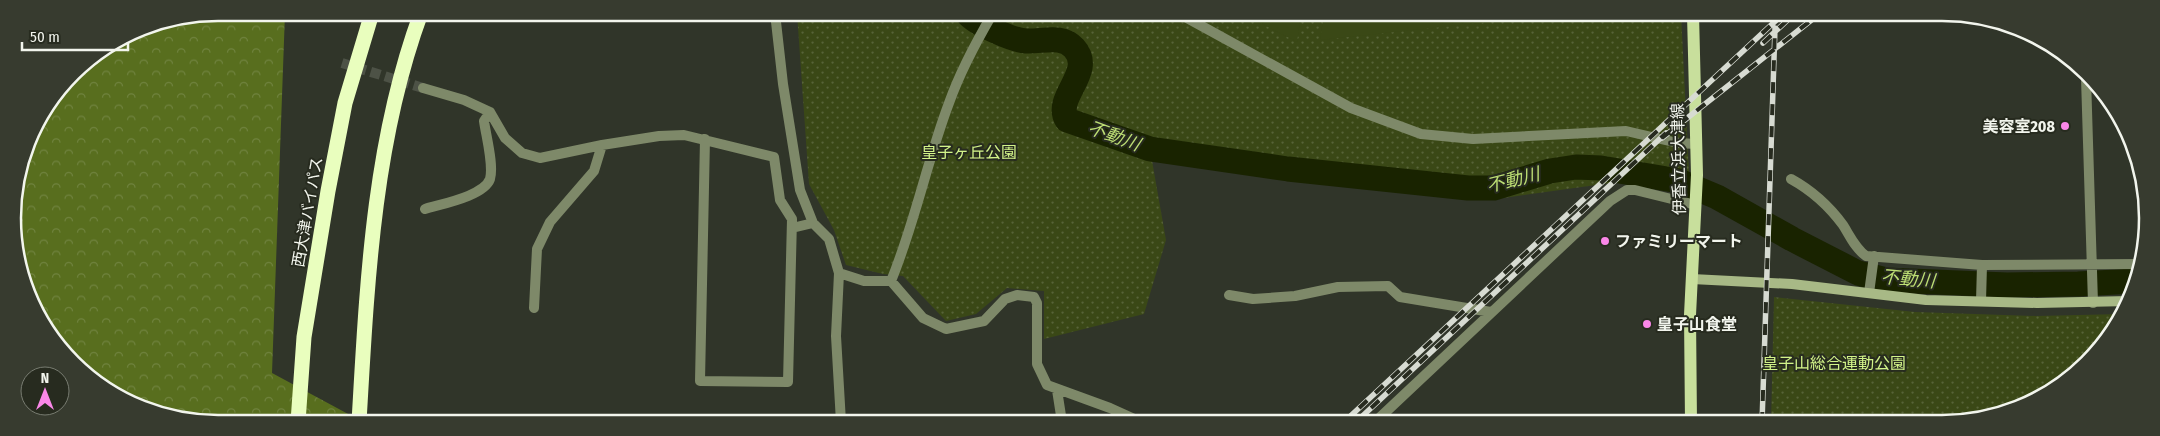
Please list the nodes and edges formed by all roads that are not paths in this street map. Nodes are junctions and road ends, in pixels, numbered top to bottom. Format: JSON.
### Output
{"nodes":[{"id":1,"x":370,"y":21,"type":"edge"},
{"id":2,"x":418,"y":21,"type":"edge"},
{"id":3,"x":776,"y":21,"type":"edge"},
{"id":4,"x":988,"y":21,"type":"edge"},
{"id":5,"x":1191,"y":21,"type":"edge"},
{"id":6,"x":1693,"y":21,"type":"edge"},
{"id":7,"x":2086,"y":84,"type":"edge"},
{"id":8,"x":423,"y":88,"type":"tunnel mouth"},
{"id":9,"x":490,"y":112,"type":"junction"},
{"id":10,"x":705,"y":139,"type":"junction"},
{"id":11,"x":1696,"y":144,"type":"junction"},
{"id":12,"x":602,"y":145,"type":"junction"},
{"id":13,"x":1791,"y":179,"type":"dead end"},
{"id":14,"x":1696,"y":203,"type":"junction"},
{"id":15,"x":425,"y":209,"type":"dead end"},
{"id":16,"x":813,"y":223,"type":"junction"},
{"id":17,"x":792,"y":228,"type":"junction"},
{"id":18,"x":1874,"y":257,"type":"junction"},
{"id":19,"x":2133,"y":264,"type":"edge"},
{"id":20,"x":1982,"y":266,"type":"junction"},
{"id":21,"x":2091,"y":266,"type":"junction"},
{"id":22,"x":839,"y":273,"type":"junction"},
{"id":23,"x":1692,"y":279,"type":"junction"},
{"id":24,"x":890,"y":281,"type":"junction"},
{"id":25,"x":1869,"y":293,"type":"junction"},
{"id":26,"x":1229,"y":295,"type":"dead end"},
{"id":27,"x":1981,"y":301,"type":"junction"},
{"id":28,"x":2120,"y":301,"type":"edge"},
{"id":29,"x":2093,"y":302,"type":"junction"},
{"id":30,"x":534,"y":308,"type":"dead end"},
{"id":31,"x":1491,"y":312,"type":"junction"},
{"id":32,"x":1056,"y":390,"type":"junction"},
{"id":33,"x":298,"y":415,"type":"edge"},
{"id":34,"x":360,"y":415,"type":"edge"},
{"id":35,"x":841,"y":415,"type":"edge"},
{"id":36,"x":1061,"y":415,"type":"edge"},
{"id":37,"x":1125,"y":415,"type":"edge"},
{"id":38,"x":1382,"y":415,"type":"edge"},
{"id":39,"x":1691,"y":415,"type":"edge"}],
"edges":[{"from":1,"to":33,"type":"highway","name":"西大津バイパス"},
{"from":2,"to":34,"type":"highway"},
{"from":3,"to":16,"type":"street"},
{"from":4,"to":24,"type":"street"},
{"from":5,"to":11,"type":"street"},
{"from":6,"to":11,"type":"main road","name":"伊香立浜大津線"},
{"from":7,"to":21,"type":"street"},
{"from":8,"to":9,"type":"street"},
{"from":9,"to":12,"type":"street"},
{"from":9,"to":15,"type":"street"},
{"from":10,"to":12,"type":"street"},
{"from":10,"to":17,"type":"street"},
{"from":10,"to":17,"type":"street"},
{"from":11,"to":14,"type":"main road","name":"伊香立浜大津線"},
{"from":12,"to":30,"type":"street"},
{"from":13,"to":18,"type":"street"},
{"from":14,"to":23,"type":"main road","name":"伊香立浜大津線"},
{"from":14,"to":31,"type":"street"},
{"from":16,"to":17,"type":"street"},
{"from":16,"to":22,"type":"street"},
{"from":18,"to":20,"type":"street"},
{"from":18,"to":25,"type":"street"},
{"from":19,"to":21,"type":"street"},
{"from":20,"to":21,"type":"street"},
{"from":20,"to":27,"type":"street"},
{"from":21,"to":29,"type":"street"},
{"from":22,"to":24,"type":"street"},
{"from":22,"to":35,"type":"street"},
{"from":23,"to":25,"type":"street"},
{"from":23,"to":39,"type":"main road","name":"伊香立浜大津線"},
{"from":24,"to":32,"type":"street"},
{"from":25,"to":27,"type":"street"},
{"from":26,"to":31,"type":"street"},
{"from":27,"to":29,"type":"street"},
{"from":28,"to":29,"type":"street"},
{"from":31,"to":38,"type":"street"},
{"from":32,"to":36,"type":"street"},
{"from":32,"to":37,"type":"street"}]}
